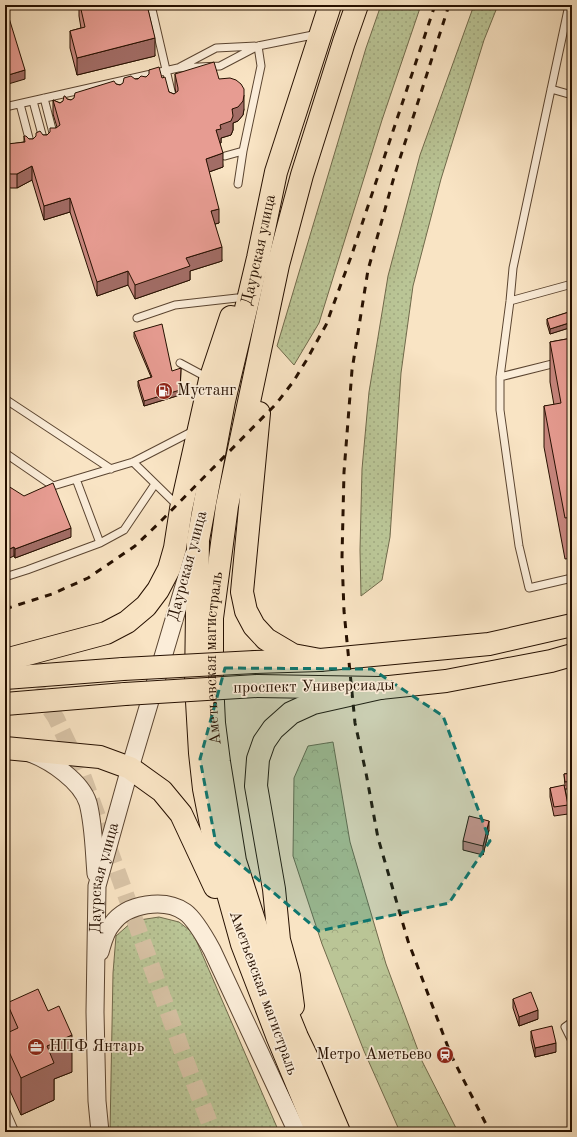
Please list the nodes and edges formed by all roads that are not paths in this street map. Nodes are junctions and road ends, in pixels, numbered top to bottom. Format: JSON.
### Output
{"nodes":[{"id":1,"x":151,"y":5,"type":"edge"},
{"id":2,"x":330,"y":5,"type":"edge"},
{"id":3,"x":357,"y":5,"type":"edge"},
{"id":4,"x":569,"y":5,"type":"edge"},
{"id":5,"x":320,"y":33,"type":"junction"},
{"id":6,"x":258,"y":46,"type":"junction"},
{"id":7,"x":178,"y":68,"type":"junction"},
{"id":8,"x":165,"y":71,"type":"junction"},
{"id":9,"x":136,"y":79,"type":"junction"},
{"id":10,"x":144,"y":86,"type":"edge"},
{"id":11,"x":551,"y":89,"type":"junction"},
{"id":12,"x":65,"y":94,"type":"junction"},
{"id":13,"x":572,"y":95,"type":"edge"},
{"id":14,"x":44,"y":98,"type":"junction"},
{"id":15,"x":34,"y":101,"type":"junction"},
{"id":16,"x":67,"y":101,"type":"edge"},
{"id":17,"x":173,"y":103,"type":"edge"},
{"id":18,"x":20,"y":104,"type":"junction"},
{"id":19,"x":5,"y":107,"type":"edge"},
{"id":20,"x":54,"y":138,"type":"edge"},
{"id":21,"x":45,"y":144,"type":"edge"},
{"id":22,"x":32,"y":148,"type":"edge"},
{"id":23,"x":243,"y":151,"type":"junction"},
{"id":24,"x":225,"y":156,"type":"dead end"},
{"id":25,"x":238,"y":184,"type":"dead end"},
{"id":26,"x":258,"y":258,"type":"junction"},
{"id":27,"x":278,"y":265,"type":"junction"},
{"id":28,"x":572,"y":284,"type":"edge"},
{"id":29,"x":237,"y":298,"type":"junction"},
{"id":30,"x":510,"y":301,"type":"junction"},
{"id":31,"x":137,"y":318,"type":"dead end"},
{"id":32,"x":572,"y":359,"type":"edge"},
{"id":33,"x":180,"y":362,"type":"dead end"},
{"id":34,"x":500,"y":377,"type":"junction"},
{"id":35,"x":210,"y":380,"type":"junction"},
{"id":36,"x":5,"y":399,"type":"edge"},
{"id":37,"x":224,"y":401,"type":"junction"},
{"id":38,"x":199,"y":428,"type":"junction"},
{"id":39,"x":5,"y":453,"type":"edge"},
{"id":40,"x":133,"y":462,"type":"junction"},
{"id":41,"x":111,"y":469,"type":"junction"},
{"id":42,"x":76,"y":479,"type":"junction"},
{"id":43,"x":155,"y":484,"type":"junction"},
{"id":44,"x":181,"y":508,"type":"junction"},
{"id":45,"x":198,"y":540,"type":"junction"},
{"id":46,"x":100,"y":543,"type":"junction"},
{"id":47,"x":5,"y":577,"type":"edge"},
{"id":48,"x":572,"y":578,"type":"edge"},
{"id":49,"x":572,"y":626,"type":"edge"},
{"id":50,"x":572,"y":655,"type":"edge"},
{"id":51,"x":5,"y":660,"type":"edge"},
{"id":52,"x":320,"y":660,"type":"junction"},
{"id":53,"x":5,"y":678,"type":"edge"},
{"id":54,"x":380,"y":688,"type":"junction"},
{"id":55,"x":5,"y":704,"type":"edge"},
{"id":56,"x":10,"y":748,"type":"edge"},
{"id":57,"x":130,"y":768,"type":"junction"},
{"id":58,"x":97,"y":886,"type":"junction"},
{"id":59,"x":242,"y":944,"type":"junction"},
{"id":60,"x":96,"y":968,"type":"junction"},
{"id":61,"x":572,"y":1022,"type":"edge"},
{"id":62,"x":297,"y":1037,"type":"junction"},
{"id":63,"x":572,"y":1041,"type":"edge"},
{"id":64,"x":5,"y":1109,"type":"edge"},
{"id":65,"x":15,"y":1132,"type":"edge"},
{"id":66,"x":100,"y":1132,"type":"edge"},
{"id":67,"x":297,"y":1132,"type":"edge"},
{"id":68,"x":317,"y":1132,"type":"edge"},
{"id":69,"x":339,"y":1132,"type":"edge"}],
"edges":[{"from":1,"to":8,"type":"lane"},
{"from":2,"to":5,"type":"main road","name":"Даурская улица"},
{"from":3,"to":27,"type":"main road","name":"Даурская улица"},
{"from":4,"to":11,"type":"lane"},
{"from":5,"to":6,"type":"lane"},
{"from":5,"to":26,"type":"main road","name":"Даурская улица"},
{"from":6,"to":7,"type":"lane"},
{"from":6,"to":7,"type":"lane"},
{"from":6,"to":23,"type":"lane"},
{"from":7,"to":8,"type":"lane"},
{"from":8,"to":9,"type":"lane"},
{"from":8,"to":17,"type":"lane"},
{"from":9,"to":10,"type":"lane"},
{"from":9,"to":12,"type":"lane"},
{"from":11,"to":13,"type":"lane"},
{"from":11,"to":30,"type":"lane"},
{"from":12,"to":14,"type":"lane"},
{"from":12,"to":16,"type":"lane"},
{"from":14,"to":15,"type":"lane"},
{"from":14,"to":20,"type":"lane"},
{"from":15,"to":18,"type":"lane"},
{"from":15,"to":21,"type":"lane"},
{"from":18,"to":19,"type":"lane"},
{"from":18,"to":22,"type":"lane"},
{"from":23,"to":24,"type":"lane"},
{"from":23,"to":25,"type":"lane"},
{"from":26,"to":29,"type":"main road"},
{"from":26,"to":37,"type":"main road","name":"Даурская улица"},
{"from":27,"to":52,"type":"main road"},
{"from":27,"to":62,"type":"main road","name":"Аметьевская магистраль"},
{"from":28,"to":30,"type":"lane"},
{"from":29,"to":31,"type":"lane"},
{"from":29,"to":35,"type":"main road"},
{"from":30,"to":34,"type":"lane"},
{"from":32,"to":34,"type":"lane"},
{"from":33,"to":35,"type":"lane"},
{"from":34,"to":48,"type":"lane"},
{"from":35,"to":37,"type":"lane"},
{"from":35,"to":38,"type":"main road"},
{"from":36,"to":41,"type":"lane"},
{"from":37,"to":45,"type":"main road","name":"Даурская улица"},
{"from":38,"to":40,"type":"lane"},
{"from":38,"to":44,"type":"main road"},
{"from":39,"to":42,"type":"lane"},
{"from":40,"to":41,"type":"lane"},
{"from":40,"to":43,"type":"lane"},
{"from":41,"to":42,"type":"lane"},
{"from":42,"to":46,"type":"lane"},
{"from":43,"to":44,"type":"lane"},
{"from":43,"to":46,"type":"lane"},
{"from":44,"to":51,"type":"main road"},
{"from":45,"to":57,"type":"street","name":"Даурская улица"},
{"from":45,"to":59,"type":"main road","name":"Аметьевская магистраль"},
{"from":46,"to":47,"type":"lane"},
{"from":49,"to":52,"type":"main road","name":"проспект Универсиады"},
{"from":50,"to":54,"type":"main road","name":"проспект Универсиады"},
{"from":52,"to":53,"type":"main road","name":"проспект Универсиады","bridge":true},
{"from":54,"to":55,"type":"main road","name":"проспект Универсиады","bridge":true},
{"from":54,"to":62,"type":"main road"},
{"from":56,"to":57,"type":"main road"},
{"from":56,"to":58,"type":"street"},
{"from":57,"to":58,"type":"street","name":"Даурская улица"},
{"from":57,"to":59,"type":"main road"},
{"from":58,"to":60,"type":"street","name":"Даурская улица"},
{"from":59,"to":68,"type":"main road","name":"Аметьевская магистраль"},
{"from":60,"to":66,"type":"street","name":"Даурская улица"},
{"from":60,"to":67,"type":"street"},
{"from":61,"to":63,"type":"lane"},
{"from":62,"to":69,"type":"main road","name":"Аметьевская магистраль"},
{"from":64,"to":65,"type":"lane"}]}
